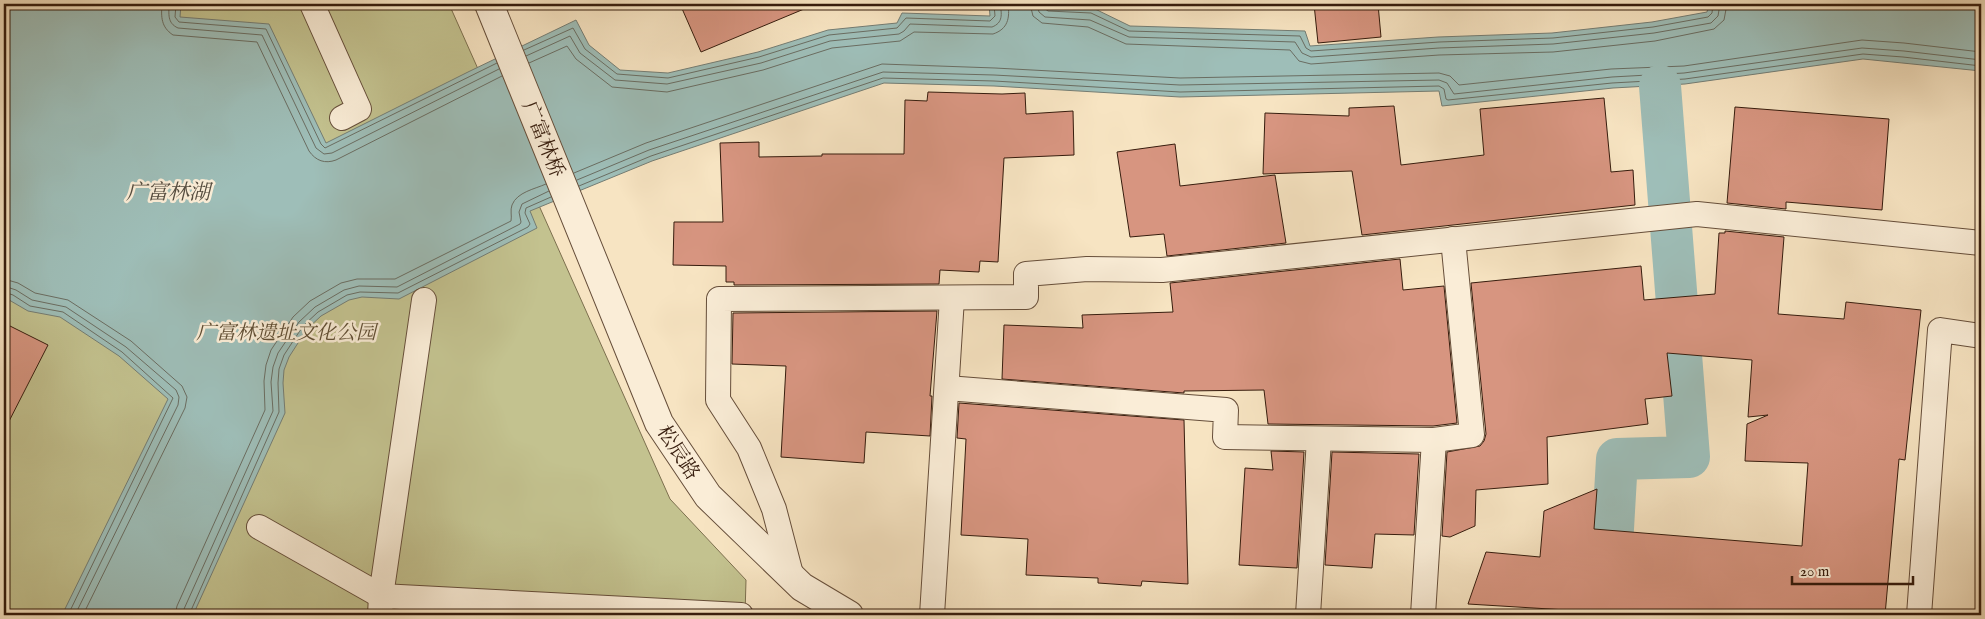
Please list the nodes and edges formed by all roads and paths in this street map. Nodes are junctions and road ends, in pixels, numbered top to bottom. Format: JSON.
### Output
{"nodes":[{"id":1,"x":312,"y":4,"type":"edge"},
{"id":2,"x":489,"y":4,"type":"edge"},
{"id":3,"x":342,"y":118,"type":"dead end"},
{"id":4,"x":582,"y":234,"type":"joint"},
{"id":5,"x":1453,"y":239,"type":"junction"},
{"id":6,"x":1981,"y":243,"type":"edge"},
{"id":7,"x":952,"y":298,"type":"junction"},
{"id":8,"x":424,"y":300,"type":"dead end"},
{"id":9,"x":1981,"y":336,"type":"edge"},
{"id":10,"x":946,"y":388,"type":"junction"},
{"id":11,"x":1319,"y":439,"type":"junction"},
{"id":12,"x":1434,"y":440,"type":"junction"},
{"id":13,"x":259,"y":526,"type":"dead end"},
{"id":14,"x":792,"y":578,"type":"junction"},
{"id":15,"x":381,"y":605,"type":"edge"},
{"id":16,"x":741,"y":615,"type":"edge"},
{"id":17,"x":849,"y":615,"type":"edge"},
{"id":18,"x":932,"y":615,"type":"edge"},
{"id":19,"x":1308,"y":615,"type":"edge"},
{"id":20,"x":1423,"y":615,"type":"edge"},
{"id":21,"x":1919,"y":615,"type":"edge"}],
"edges":[{"from":1,"to":3,"type":"street"},
{"from":2,"to":4,"type":"street","name":"广富林桥"},
{"from":4,"to":14,"type":"street","name":"松辰路"},
{"from":5,"to":6,"type":"street"},
{"from":5,"to":7,"type":"street"},
{"from":5,"to":12,"type":"street"},
{"from":7,"to":10,"type":"street"},
{"from":7,"to":14,"type":"street"},
{"from":8,"to":15,"type":"street"},
{"from":9,"to":21,"type":"street"},
{"from":10,"to":11,"type":"street"},
{"from":10,"to":18,"type":"street"},
{"from":11,"to":12,"type":"street"},
{"from":11,"to":19,"type":"street"},
{"from":12,"to":20,"type":"street"},
{"from":13,"to":15,"type":"street"},
{"from":14,"to":17,"type":"street","name":"松辰路"},
{"from":15,"to":16,"type":"street"}]}
